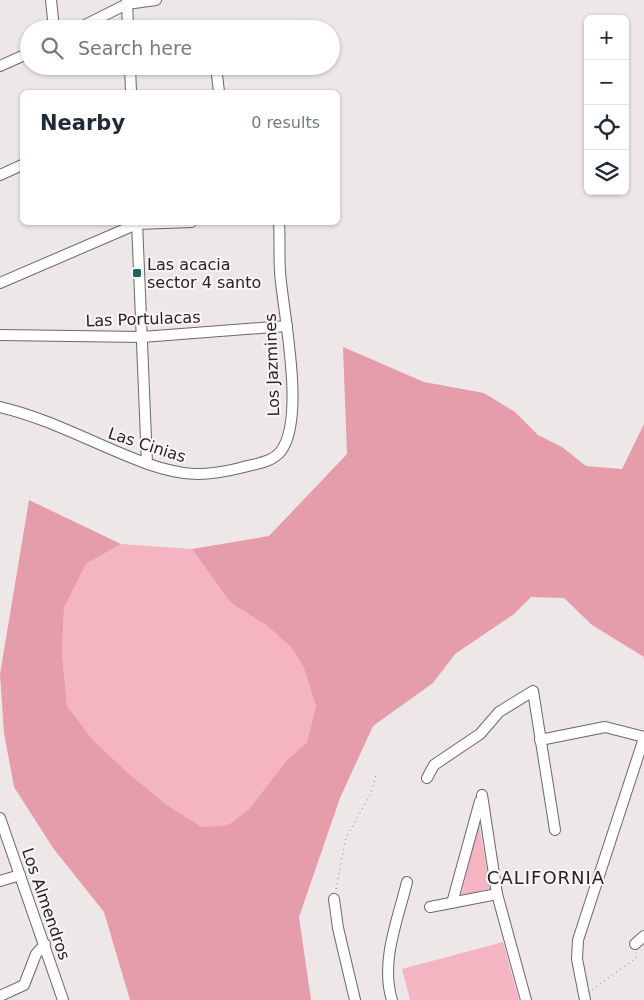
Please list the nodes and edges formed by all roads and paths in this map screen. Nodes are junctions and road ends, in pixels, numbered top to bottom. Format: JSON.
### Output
{"nodes":[{"id":1,"x":51,"y":0,"type":"edge"},
{"id":2,"x":156,"y":0,"type":"edge"},
{"id":3,"x":127,"y":2,"type":"edge"},
{"id":4,"x":53,"y":20,"type":"edge"},
{"id":5,"x":94,"y":20,"type":"edge"},
{"id":6,"x":128,"y":20,"type":"edge"},
{"id":7,"x":20,"y":57,"type":"edge"},
{"id":8,"x":0,"y":66,"type":"edge"},
{"id":9,"x":130,"y":75,"type":"edge"},
{"id":10,"x":217,"y":75,"type":"edge"},
{"id":11,"x":131,"y":90,"type":"edge"},
{"id":12,"x":219,"y":90,"type":"edge"},
{"id":13,"x":20,"y":166,"type":"edge"},
{"id":14,"x":0,"y":175,"type":"edge"},
{"id":15,"x":132,"y":225,"type":"edge"},
{"id":16,"x":137,"y":225,"type":"edge"},
{"id":17,"x":279,"y":225,"type":"edge"},
{"id":18,"x":0,"y":282,"type":"edge"},
{"id":19,"x":287,"y":326,"type":"junction"},
{"id":20,"x":0,"y":335,"type":"edge"},
{"id":21,"x":142,"y":337,"type":"junction"},
{"id":22,"x":0,"y":407,"type":"edge"},
{"id":23,"x":284,"y":446,"type":"joint"},
{"id":24,"x":147,"y":464,"type":"junction"},
{"id":25,"x":644,"y":737,"type":"edge"},
{"id":26,"x":540,"y":740,"type":"junction"},
{"id":27,"x":376,"y":774,"type":"dead end"},
{"id":28,"x":427,"y":778,"type":"dead end"},
{"id":29,"x":0,"y":818,"type":"edge"},
{"id":30,"x":555,"y":830,"type":"dead end"},
{"id":31,"x":20,"y":875,"type":"junction"},
{"id":32,"x":0,"y":881,"type":"edge"},
{"id":33,"x":407,"y":882,"type":"dead end"},
{"id":34,"x":497,"y":894,"type":"junction"},
{"id":35,"x":334,"y":899,"type":"joint"},
{"id":36,"x":452,"y":903,"type":"junction"},
{"id":37,"x":430,"y":907,"type":"dead end"},
{"id":38,"x":644,"y":936,"type":"edge"},
{"id":39,"x":45,"y":944,"type":"junction"},
{"id":40,"x":635,"y":944,"type":"dead end"},
{"id":41,"x":636,"y":958,"type":"dead end"},
{"id":42,"x":0,"y":996,"type":"edge"},
{"id":43,"x":585,"y":998,"type":"edge"},
{"id":44,"x":63,"y":1000,"type":"edge"},
{"id":45,"x":355,"y":1000,"type":"edge"},
{"id":46,"x":392,"y":1000,"type":"edge"},
{"id":47,"x":526,"y":1000,"type":"edge"}],
"edges":[{"from":1,"to":4,"type":"street"},
{"from":2,"to":3,"type":"street"},
{"from":3,"to":5,"type":"street"},
{"from":3,"to":6,"type":"street"},
{"from":7,"to":8,"type":"street"},
{"from":9,"to":11,"type":"street"},
{"from":10,"to":12,"type":"street"},
{"from":13,"to":14,"type":"street"},
{"from":15,"to":18,"type":"street"},
{"from":16,"to":21,"type":"street"},
{"from":17,"to":19,"type":"street","name":"Los Jazmines"},
{"from":19,"to":21,"type":"street","name":"Las Portulacas"},
{"from":19,"to":23,"type":"street","name":"Los Jazmines"},
{"from":20,"to":21,"type":"street","name":"Las Portulacas"},
{"from":21,"to":24,"type":"street"},
{"from":22,"to":24,"type":"street","name":"Las Cinias"},
{"from":23,"to":24,"type":"street","name":"Las Cinias"},
{"from":25,"to":26,"type":"street"},
{"from":25,"to":43,"type":"street"},
{"from":26,"to":28,"type":"street"},
{"from":26,"to":30,"type":"street"},
{"from":27,"to":35,"type":"path"},
{"from":29,"to":31,"type":"street","name":"Los Almendros"},
{"from":31,"to":32,"type":"street"},
{"from":31,"to":39,"type":"street","name":"Los Almendros"},
{"from":33,"to":46,"type":"street"},
{"from":34,"to":36,"type":"street"},
{"from":34,"to":36,"type":"street"},
{"from":34,"to":47,"type":"street"},
{"from":35,"to":45,"type":"street"},
{"from":36,"to":37,"type":"street"},
{"from":38,"to":40,"type":"street"},
{"from":39,"to":42,"type":"street"},
{"from":39,"to":44,"type":"street","name":"Los Almendros"},
{"from":41,"to":43,"type":"path"}]}
